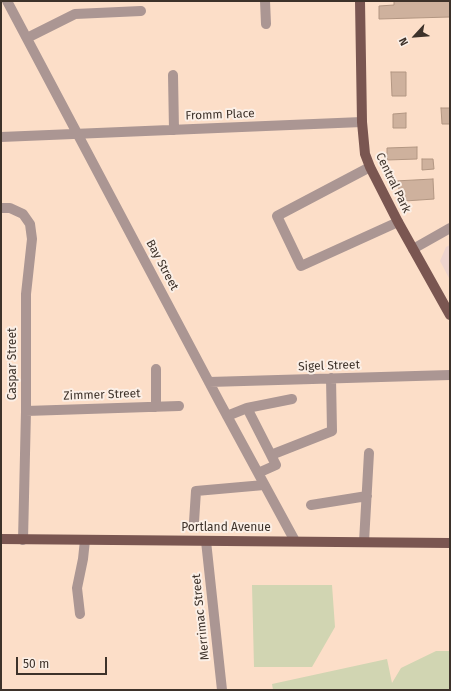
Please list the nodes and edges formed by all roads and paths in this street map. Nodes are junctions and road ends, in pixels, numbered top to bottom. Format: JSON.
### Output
{"nodes":[{"id":1,"x":8,"y":1,"type":"edge"},
{"id":2,"x":265,"y":1,"type":"edge"},
{"id":3,"x":360,"y":1,"type":"edge"},
{"id":4,"x":141,"y":11,"type":"dead end"},
{"id":5,"x":266,"y":24,"type":"dead end"},
{"id":6,"x":27,"y":38,"type":"junction"},
{"id":7,"x":173,"y":75,"type":"dead end"},
{"id":8,"x":362,"y":122,"type":"junction"},
{"id":9,"x":174,"y":130,"type":"junction"},
{"id":10,"x":79,"y":134,"type":"junction"},
{"id":11,"x":1,"y":137,"type":"edge"},
{"id":12,"x":370,"y":167,"type":"junction"},
{"id":13,"x":1,"y":208,"type":"edge"},
{"id":14,"x":398,"y":222,"type":"junction"},
{"id":15,"x":450,"y":228,"type":"edge"},
{"id":16,"x":413,"y":249,"type":"junction"},
{"id":17,"x":450,"y":315,"type":"edge"},
{"id":18,"x":156,"y":369,"type":"dead end"},
{"id":19,"x":450,"y":375,"type":"edge"},
{"id":20,"x":331,"y":378,"type":"junction"},
{"id":21,"x":209,"y":382,"type":"junction"},
{"id":22,"x":292,"y":399,"type":"dead end"},
{"id":23,"x":179,"y":406,"type":"dead end"},
{"id":24,"x":156,"y":407,"type":"junction"},
{"id":25,"x":247,"y":408,"type":"junction"},
{"id":26,"x":26,"y":411,"type":"junction"},
{"id":27,"x":227,"y":416,"type":"junction"},
{"id":28,"x":369,"y":453,"type":"dead end"},
{"id":29,"x":271,"y":455,"type":"junction"},
{"id":30,"x":258,"y":473,"type":"junction"},
{"id":31,"x":264,"y":485,"type":"junction"},
{"id":32,"x":367,"y":496,"type":"junction"},
{"id":33,"x":310,"y":505,"type":"dead end"},
{"id":34,"x":194,"y":522,"type":"dead end"},
{"id":35,"x":1,"y":539,"type":"edge"},
{"id":36,"x":23,"y":540,"type":"junction"},
{"id":37,"x":85,"y":540,"type":"junction"},
{"id":38,"x":206,"y":541,"type":"junction"},
{"id":39,"x":295,"y":541,"type":"junction"},
{"id":40,"x":364,"y":542,"type":"junction"},
{"id":41,"x":450,"y":543,"type":"edge"},
{"id":42,"x":80,"y":614,"type":"dead end"},
{"id":43,"x":222,"y":690,"type":"edge"}],
"edges":[{"from":1,"to":6,"type":"street","name":"Bay Street"},
{"from":2,"to":5,"type":"street"},
{"from":3,"to":8,"type":"main road","name":"Central Park"},
{"from":4,"to":6,"type":"street"},
{"from":6,"to":10,"type":"street","name":"Bay Street"},
{"from":7,"to":9,"type":"street"},
{"from":8,"to":9,"type":"street","name":"Fromm Place"},
{"from":8,"to":12,"type":"main road","name":"Central Park"},
{"from":9,"to":10,"type":"street","name":"Fromm Place"},
{"from":10,"to":11,"type":"street","name":"Fromm Place"},
{"from":10,"to":21,"type":"street","name":"Bay Street"},
{"from":12,"to":14,"type":"main road","name":"Central Park"},
{"from":12,"to":14,"type":"street"},
{"from":13,"to":26,"type":"street","name":"Caspar Street"},
{"from":14,"to":16,"type":"main road","name":"Central Park"},
{"from":15,"to":16,"type":"street"},
{"from":16,"to":17,"type":"main road","name":"Central Park"},
{"from":18,"to":24,"type":"street"},
{"from":19,"to":20,"type":"street","name":"Sigel Street"},
{"from":20,"to":21,"type":"street","name":"Sigel Street"},
{"from":20,"to":29,"type":"street"},
{"from":21,"to":27,"type":"street","name":"Bay Street"},
{"from":22,"to":25,"type":"street"},
{"from":23,"to":24,"type":"street","name":"Zimmer Street"},
{"from":24,"to":26,"type":"street","name":"Zimmer Street"},
{"from":25,"to":27,"type":"street"},
{"from":25,"to":29,"type":"street"},
{"from":26,"to":36,"type":"street","name":"Caspar Street"},
{"from":27,"to":30,"type":"street","name":"Bay Street"},
{"from":28,"to":32,"type":"street"},
{"from":29,"to":30,"type":"street"},
{"from":30,"to":31,"type":"street","name":"Bay Street"},
{"from":31,"to":34,"type":"street"},
{"from":31,"to":39,"type":"street","name":"Bay Street"},
{"from":32,"to":33,"type":"street"},
{"from":32,"to":40,"type":"street"},
{"from":35,"to":36,"type":"main road","name":"Portland Avenue"},
{"from":36,"to":37,"type":"main road","name":"Portland Avenue"},
{"from":37,"to":38,"type":"main road","name":"Portland Avenue"},
{"from":37,"to":42,"type":"street"},
{"from":38,"to":39,"type":"main road","name":"Portland Avenue"},
{"from":38,"to":43,"type":"street","name":"Merrimac Street"},
{"from":39,"to":40,"type":"main road","name":"Portland Avenue"},
{"from":40,"to":41,"type":"main road","name":"Portland Avenue"}]}
